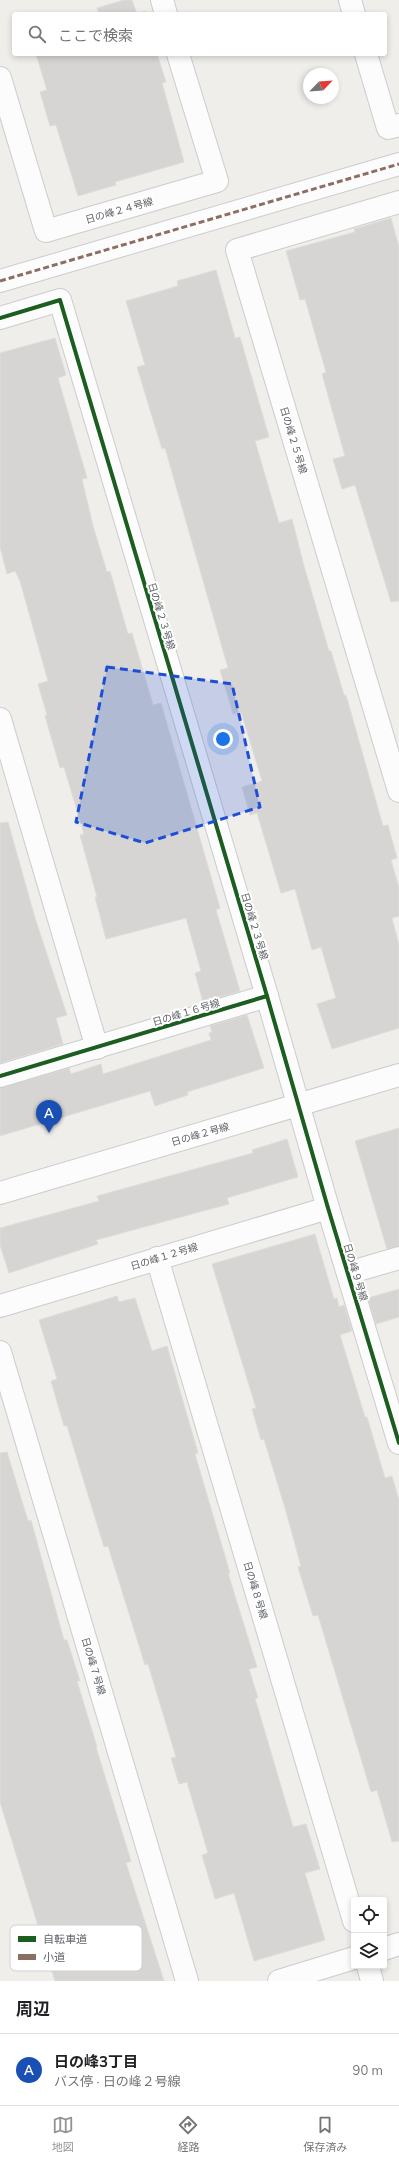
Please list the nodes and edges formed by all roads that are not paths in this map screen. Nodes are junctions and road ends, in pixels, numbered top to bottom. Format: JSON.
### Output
{"nodes":[{"id":1,"x":162,"y":0,"type":"edge"},
{"id":2,"x":350,"y":0,"type":"edge"},
{"id":3,"x":165,"y":12,"type":"edge"},
{"id":4,"x":353,"y":12,"type":"edge"},
{"id":5,"x":179,"y":56,"type":"edge"},
{"id":6,"x":367,"y":56,"type":"edge"},
{"id":7,"x":0,"y":78,"type":"edge"},
{"id":8,"x":399,"y":125,"type":"edge"},
{"id":9,"x":399,"y":164,"type":"edge"},
{"id":10,"x":399,"y":202,"type":"edge"},
{"id":11,"x":0,"y":281,"type":"edge"},
{"id":12,"x":0,"y":318,"type":"edge"},
{"id":13,"x":0,"y":719,"type":"edge"},
{"id":14,"x":399,"y":791,"type":"edge"},
{"id":15,"x":267,"y":996,"type":"junction"},
{"id":16,"x":97,"y":1048,"type":"junction"},
{"id":17,"x":399,"y":1075,"type":"edge"},
{"id":18,"x":0,"y":1076,"type":"edge"},
{"id":19,"x":299,"y":1105,"type":"junction"},
{"id":20,"x":0,"y":1193,"type":"edge"},
{"id":21,"x":328,"y":1208,"type":"junction"},
{"id":22,"x":157,"y":1258,"type":"junction"},
{"id":23,"x":399,"y":1258,"type":"edge"},
{"id":24,"x":348,"y":1273,"type":"junction"},
{"id":25,"x":0,"y":1306,"type":"edge"},
{"id":26,"x":0,"y":1352,"type":"edge"},
{"id":27,"x":399,"y":1443,"type":"edge"},
{"id":28,"x":351,"y":1911,"type":"edge"},
{"id":29,"x":399,"y":1944,"type":"edge"},
{"id":30,"x":387,"y":1948,"type":"edge"},
{"id":31,"x":351,"y":1959,"type":"edge"},
{"id":32,"x":369,"y":1969,"type":"edge"},
{"id":33,"x":187,"y":1981,"type":"edge"},
{"id":34,"x":279,"y":1981,"type":"edge"},
{"id":35,"x":372,"y":1981,"type":"edge"}],
"edges":[{"from":1,"to":3,"type":"street"},
{"from":2,"to":4,"type":"street"},
{"from":5,"to":7,"type":"street","name":"日の峰２４号線"},
{"from":6,"to":8,"type":"street"},
{"from":9,"to":11,"type":"street"},
{"from":10,"to":14,"type":"street","name":"日の峰２５号線"},
{"from":12,"to":15,"type":"street","name":"日の峰２３号線"},
{"from":13,"to":16,"type":"street"},
{"from":15,"to":16,"type":"street","name":"日の峰１６号線"},
{"from":15,"to":19,"type":"street"},
{"from":16,"to":18,"type":"street","name":"日の峰１６号線"},
{"from":17,"to":19,"type":"street","name":"日の峰２号線"},
{"from":19,"to":20,"type":"street","name":"日の峰２号線"},
{"from":19,"to":21,"type":"street","name":"日の峰９号線"},
{"from":21,"to":22,"type":"street","name":"日の峰１２号線"},
{"from":21,"to":24,"type":"street","name":"日の峰９号線"},
{"from":22,"to":25,"type":"street","name":"日の峰１２号線"},
{"from":22,"to":28,"type":"street","name":"日の峰８号線"},
{"from":23,"to":24,"type":"street"},
{"from":24,"to":27,"type":"street","name":"日の峰９号線"},
{"from":26,"to":33,"type":"street","name":"日の峰７号線"},
{"from":29,"to":30,"type":"street"},
{"from":31,"to":34,"type":"street"},
{"from":32,"to":35,"type":"street"}]}
